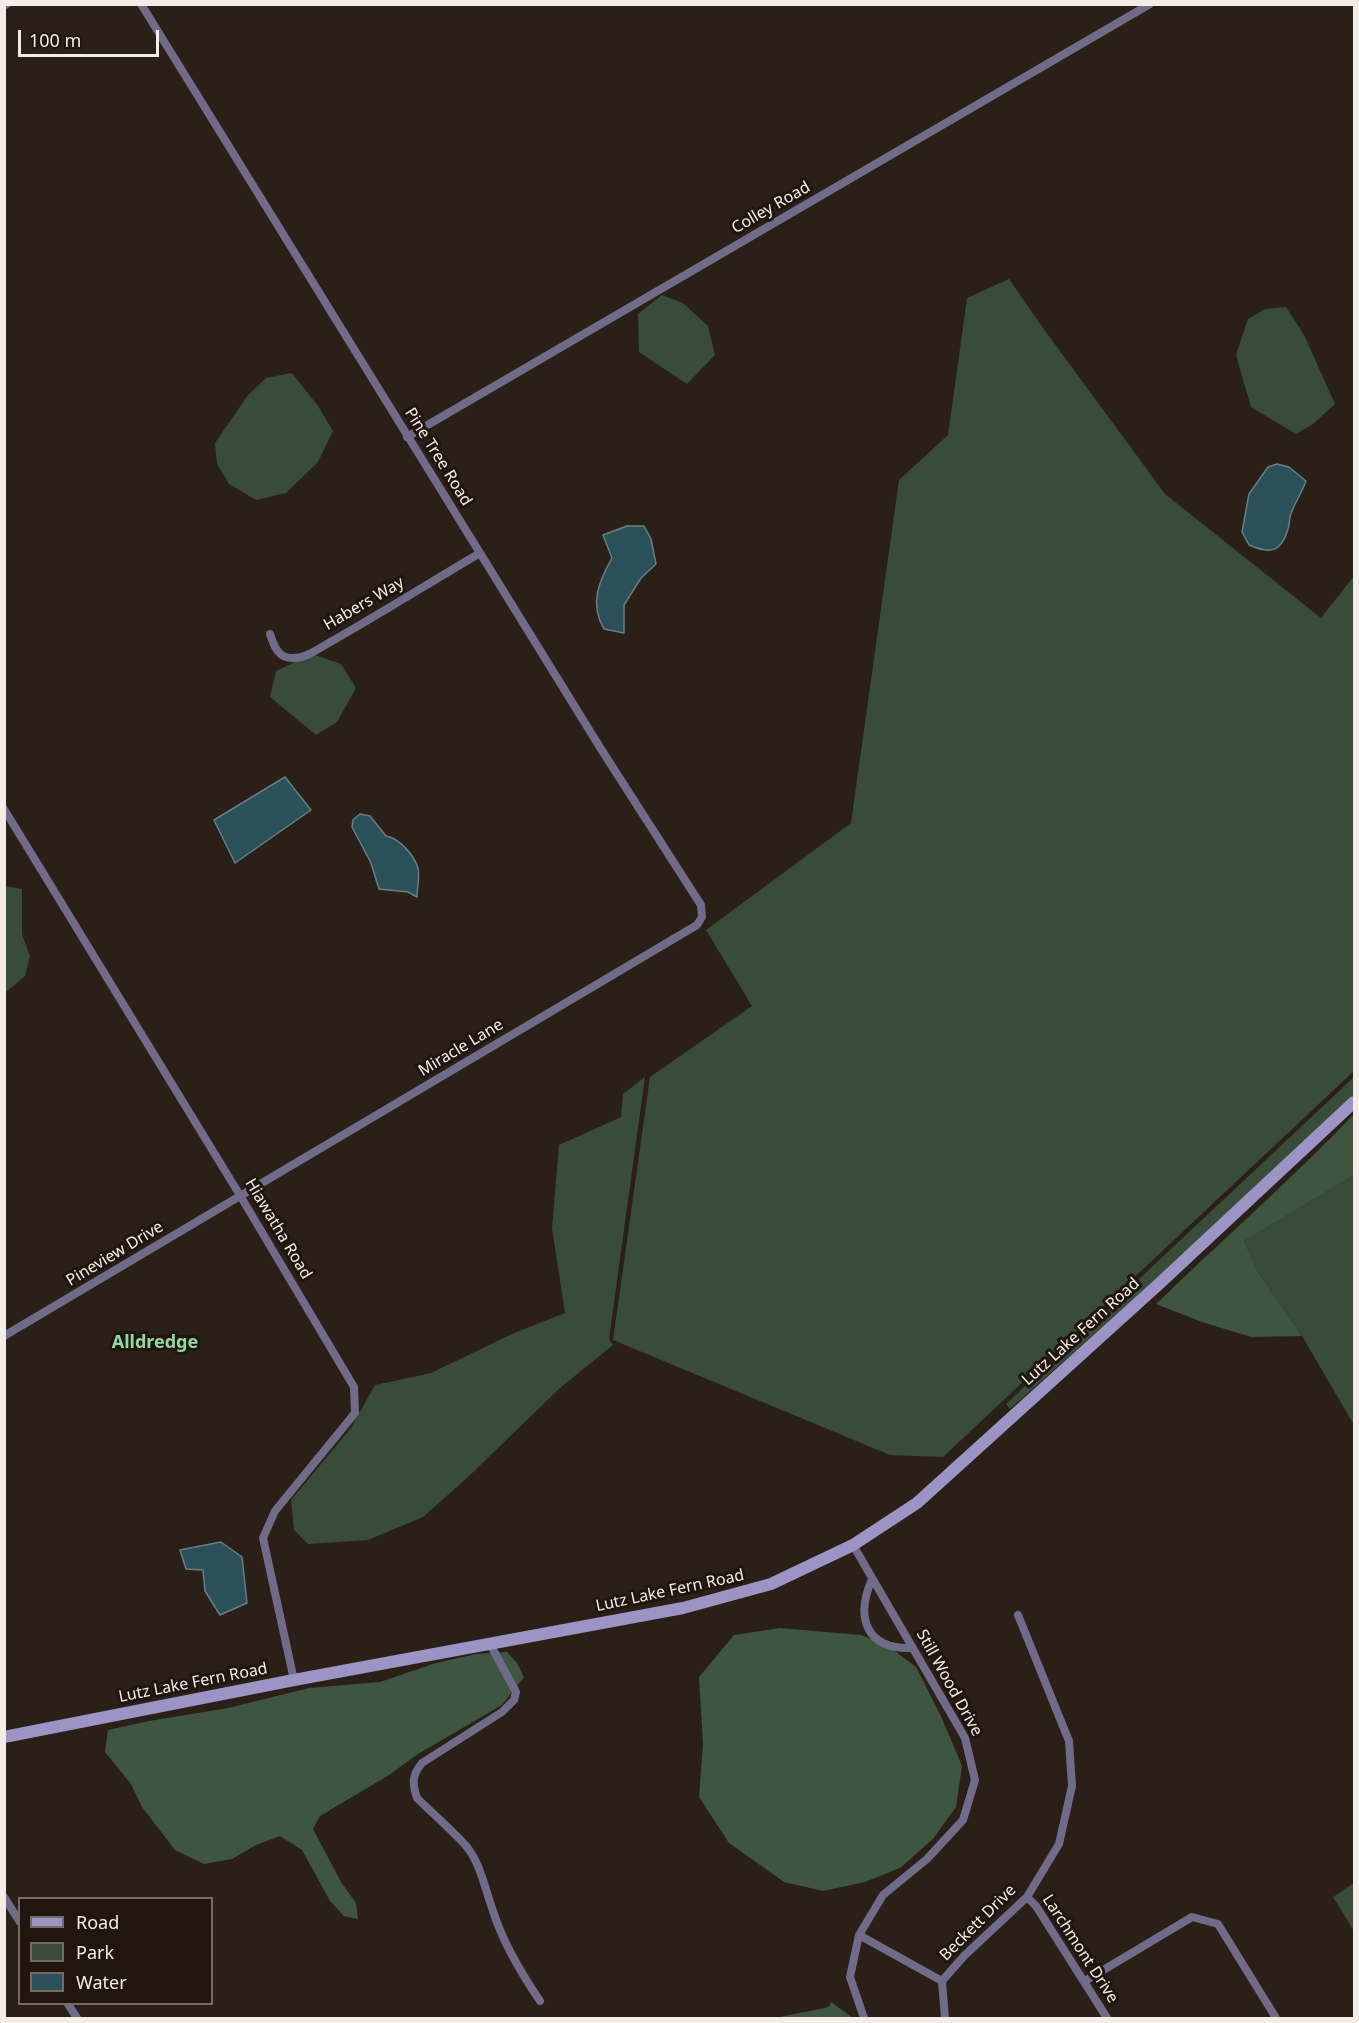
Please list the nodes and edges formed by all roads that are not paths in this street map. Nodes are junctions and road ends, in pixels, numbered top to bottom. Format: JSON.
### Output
{"nodes":[{"id":1,"x":141,"y":4,"type":"edge"},
{"id":2,"x":1150,"y":4,"type":"edge"},
{"id":3,"x":407,"y":437,"type":"junction"},
{"id":4,"x":480,"y":553,"type":"junction"},
{"id":5,"x":270,"y":634,"type":"dead end"},
{"id":6,"x":4,"y":809,"type":"edge"},
{"id":7,"x":697,"y":925,"type":"joint"},
{"id":8,"x":1354,"y":1102,"type":"edge"},
{"id":9,"x":241,"y":1197,"type":"junction"},
{"id":10,"x":4,"y":1336,"type":"edge"},
{"id":11,"x":853,"y":1545,"type":"junction"},
{"id":12,"x":872,"y":1579,"type":"junction"},
{"id":13,"x":1018,"y":1615,"type":"dead end"},
{"id":14,"x":490,"y":1644,"type":"junction"},
{"id":15,"x":913,"y":1648,"type":"junction"},
{"id":16,"x":294,"y":1680,"type":"junction"},
{"id":17,"x":4,"y":1737,"type":"edge"},
{"id":18,"x":4,"y":1897,"type":"edge"},
{"id":19,"x":1027,"y":1897,"type":"junction"},
{"id":20,"x":18,"y":1919,"type":"edge"},
{"id":21,"x":859,"y":1935,"type":"junction"},
{"id":22,"x":942,"y":1981,"type":"junction"},
{"id":23,"x":1085,"y":1982,"type":"junction"},
{"id":24,"x":540,"y":2001,"type":"dead end"},
{"id":25,"x":69,"y":2005,"type":"edge"},
{"id":26,"x":77,"y":2019,"type":"edge"},
{"id":27,"x":864,"y":2019,"type":"edge"},
{"id":28,"x":945,"y":2019,"type":"edge"},
{"id":29,"x":1107,"y":2019,"type":"edge"},
{"id":30,"x":1276,"y":2019,"type":"edge"}],
"edges":[{"from":1,"to":3,"type":"street","name":"Pine Tree Road"},
{"from":2,"to":3,"type":"street","name":"Colley Road"},
{"from":3,"to":4,"type":"street","name":"Pine Tree Road"},
{"from":4,"to":5,"type":"street","name":"Habers Way"},
{"from":4,"to":7,"type":"street","name":"Pine Tree Road"},
{"from":6,"to":9,"type":"street","name":"Hiawatha Road"},
{"from":7,"to":9,"type":"street","name":"Miracle Lane"},
{"from":8,"to":11,"type":"main road","name":"Lutz Lake Fern Road"},
{"from":9,"to":10,"type":"street","name":"Pineview Drive"},
{"from":9,"to":16,"type":"street","name":"Hiawatha Road"},
{"from":11,"to":12,"type":"street","name":"Still Wood Drive"},
{"from":11,"to":14,"type":"main road","name":"Lutz Lake Fern Road"},
{"from":12,"to":15,"type":"street","name":"Still Wood Drive"},
{"from":12,"to":15,"type":"street"},
{"from":13,"to":19,"type":"street","name":"Beckett Drive"},
{"from":14,"to":16,"type":"main road","name":"Lutz Lake Fern Road"},
{"from":14,"to":24,"type":"street"},
{"from":15,"to":21,"type":"street","name":"Still Wood Drive"},
{"from":16,"to":17,"type":"main road","name":"Lutz Lake Fern Road"},
{"from":18,"to":20,"type":"street"},
{"from":19,"to":22,"type":"street","name":"Beckett Drive"},
{"from":19,"to":23,"type":"street","name":"Larchmont Drive"},
{"from":21,"to":22,"type":"street"},
{"from":21,"to":27,"type":"street","name":"Still Wood Drive"},
{"from":22,"to":28,"type":"street","name":"Beckett Drive"},
{"from":23,"to":29,"type":"street","name":"Larchmont Drive"},
{"from":23,"to":30,"type":"street"},
{"from":25,"to":26,"type":"street"}]}
